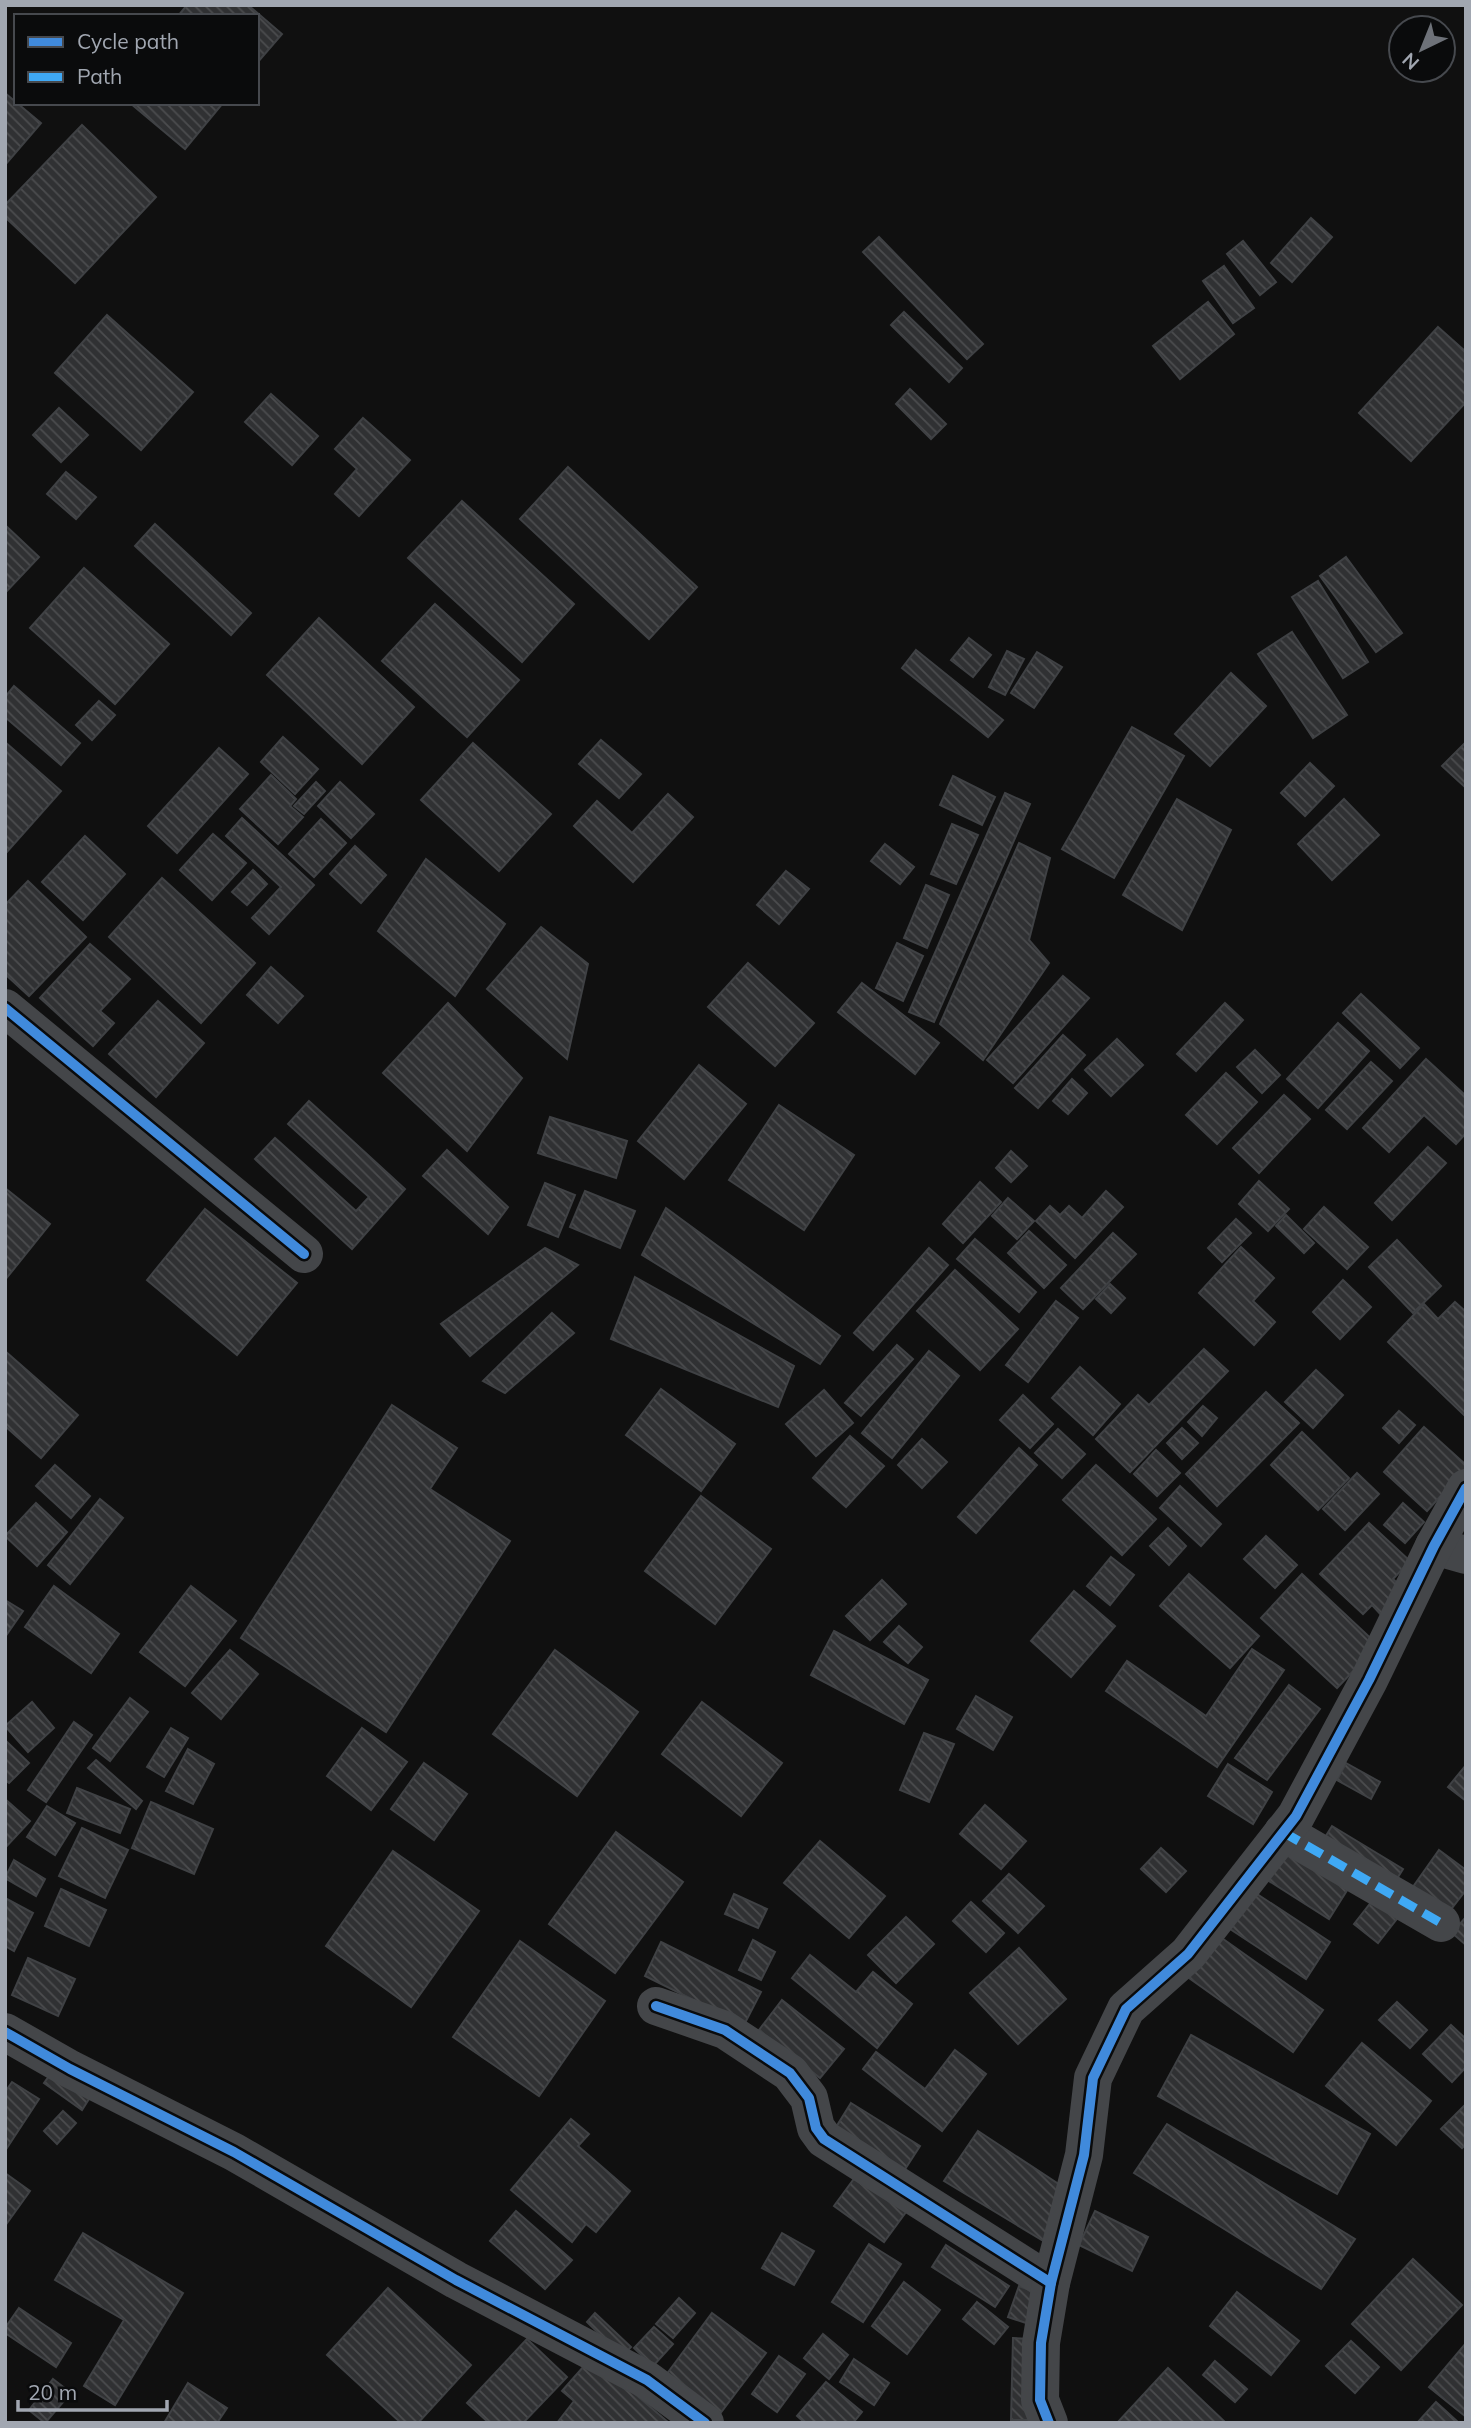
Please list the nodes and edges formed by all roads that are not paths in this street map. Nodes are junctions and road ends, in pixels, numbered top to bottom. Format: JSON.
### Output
{"nodes":[{"id":1,"x":5,"y":1008,"type":"edge"},
{"id":2,"x":304,"y":1254,"type":"dead end"},
{"id":3,"x":1466,"y":1488,"type":"edge"},
{"id":4,"x":1450,"y":1551,"type":"edge"},
{"id":5,"x":1283,"y":1832,"type":"junction"},
{"id":6,"x":1441,"y":1923,"type":"dead end"},
{"id":7,"x":656,"y":2006,"type":"dead end"},
{"id":8,"x":5,"y":2032,"type":"edge"},
{"id":9,"x":1051,"y":2284,"type":"junction"},
{"id":10,"x":705,"y":2423,"type":"edge"},
{"id":11,"x":1049,"y":2423,"type":"edge"}],
"edges":[{"from":1,"to":2,"type":"street"},
{"from":3,"to":4,"type":"street"},
{"from":4,"to":5,"type":"street"},
{"from":5,"to":6,"type":"street"},
{"from":5,"to":9,"type":"street"},
{"from":7,"to":9,"type":"street"},
{"from":8,"to":10,"type":"street"},
{"from":9,"to":11,"type":"street"}]}
